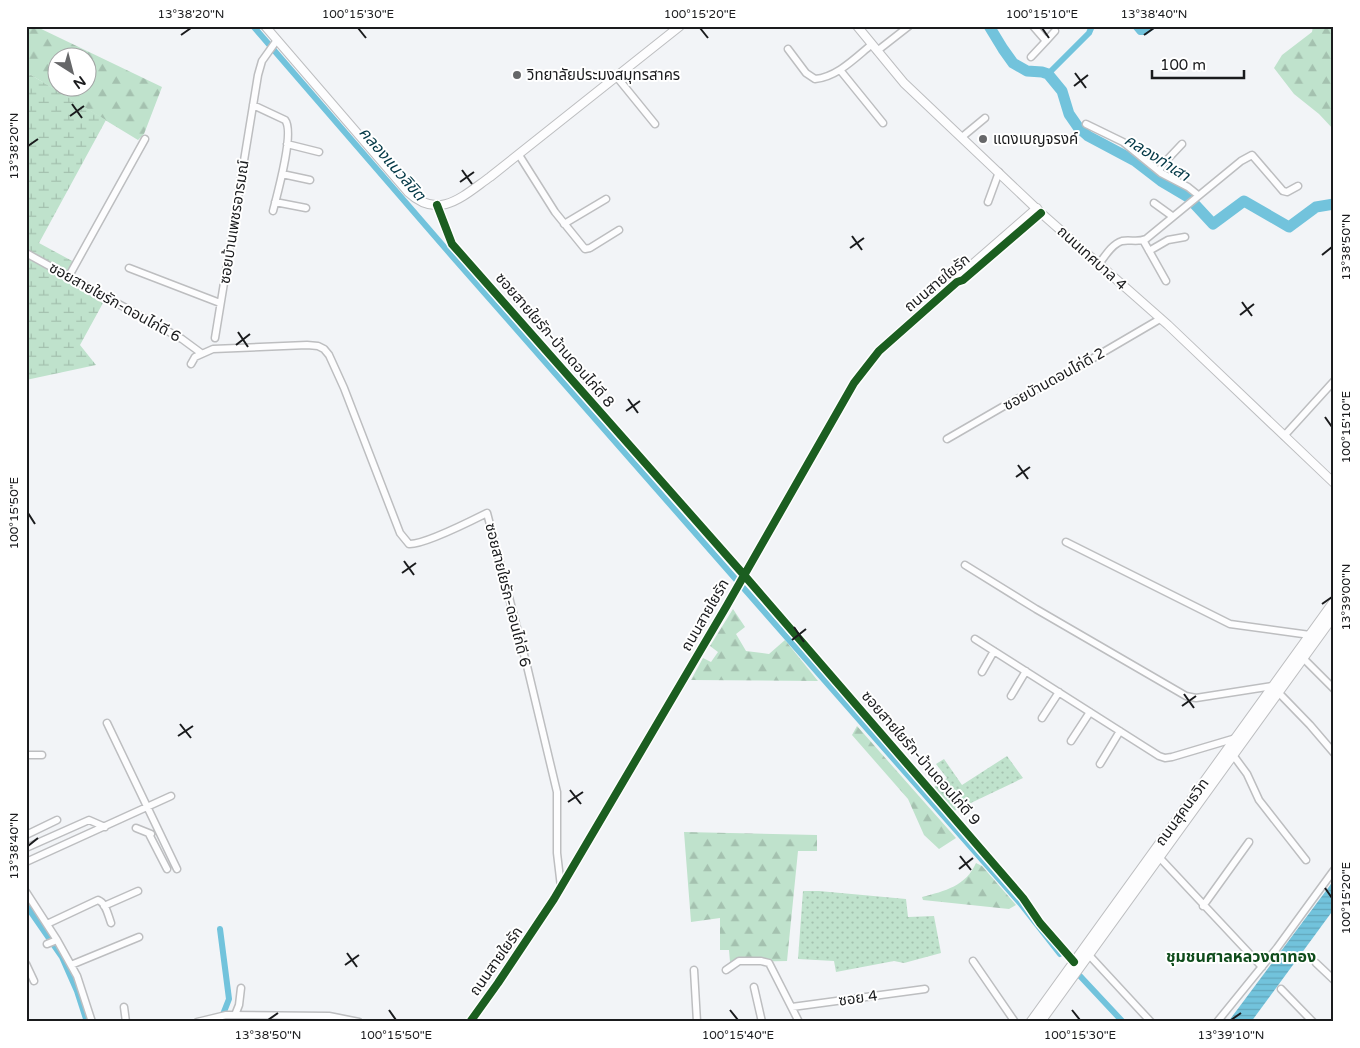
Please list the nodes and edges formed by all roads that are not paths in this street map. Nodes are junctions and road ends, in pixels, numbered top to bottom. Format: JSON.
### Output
{"nodes":[{"id":1,"x":265,"y":26,"type":"edge"},
{"id":2,"x":680,"y":26,"type":"edge"},
{"id":3,"x":857,"y":26,"type":"edge"},
{"id":4,"x":909,"y":26,"type":"edge"},
{"id":5,"x":1033,"y":26,"type":"edge"},
{"id":6,"x":1056,"y":28,"type":"edge"},
{"id":7,"x":1046,"y":41,"type":"junction"},
{"id":8,"x":276,"y":42,"type":"junction"},
{"id":9,"x":871,"y":45,"type":"junction"},
{"id":10,"x":788,"y":49,"type":"dead end"},
{"id":11,"x":877,"y":52,"type":"junction"},
{"id":12,"x":1031,"y":56,"type":"dead end"},
{"id":13,"x":840,"y":70,"type":"junction"},
{"id":14,"x":616,"y":76,"type":"junction"},
{"id":15,"x":253,"y":105,"type":"junction"},
{"id":16,"x":985,"y":118,"type":"dead end"},
{"id":17,"x":883,"y":123,"type":"dead end"},
{"id":18,"x":655,"y":124,"type":"dead end"},
{"id":19,"x":1086,"y":124,"type":"dead end"},
{"id":20,"x":962,"y":137,"type":"junction"},
{"id":21,"x":145,"y":139,"type":"dead end"},
{"id":22,"x":287,"y":144,"type":"junction"},
{"id":23,"x":1182,"y":144,"type":"dead end"},
{"id":24,"x":319,"y":152,"type":"dead end"},
{"id":25,"x":519,"y":155,"type":"junction"},
{"id":26,"x":1159,"y":171,"type":"junction"},
{"id":27,"x":999,"y":172,"type":"junction"},
{"id":28,"x":282,"y":174,"type":"junction"},
{"id":29,"x":310,"y":180,"type":"dead end"},
{"id":30,"x":1298,"y":186,"type":"dead end"},
{"id":31,"x":1024,"y":196,"type":"junction"},
{"id":32,"x":1195,"y":198,"type":"junction"},
{"id":33,"x":606,"y":199,"type":"dead end"},
{"id":34,"x":275,"y":202,"type":"junction"},
{"id":35,"x":988,"y":202,"type":"dead end"},
{"id":36,"x":1154,"y":204,"type":"dead end"},
{"id":37,"x":437,"y":205,"type":"junction"},
{"id":38,"x":306,"y":208,"type":"dead end"},
{"id":39,"x":273,"y":211,"type":"dead end"},
{"id":40,"x":1039,"y":211,"type":"junction"},
{"id":41,"x":1172,"y":216,"type":"junction"},
{"id":42,"x":1026,"y":222,"type":"junction"},
{"id":43,"x":564,"y":224,"type":"junction"},
{"id":44,"x":1054,"y":224,"type":"junction"},
{"id":45,"x":619,"y":230,"type":"dead end"},
{"id":46,"x":1185,"y":237,"type":"dead end"},
{"id":47,"x":1143,"y":240,"type":"junction"},
{"id":48,"x":1149,"y":251,"type":"junction"},
{"id":49,"x":26,"y":253,"type":"edge"},
{"id":50,"x":1099,"y":264,"type":"junction"},
{"id":51,"x":129,"y":268,"type":"dead end"},
{"id":52,"x":69,"y":276,"type":"junction"},
{"id":53,"x":1166,"y":281,"type":"dead end"},
{"id":54,"x":220,"y":303,"type":"junction"},
{"id":55,"x":1160,"y":319,"type":"junction"},
{"id":56,"x":215,"y":338,"type":"dead end"},
{"id":57,"x":201,"y":353,"type":"junction"},
{"id":58,"x":191,"y":364,"type":"dead end"},
{"id":59,"x":1334,"y":381,"type":"edge"},
{"id":60,"x":1284,"y":436,"type":"junction"},
{"id":61,"x":947,"y":439,"type":"dead end"},
{"id":62,"x":1332,"y":479,"type":"edge"},
{"id":63,"x":1066,"y":542,"type":"dead end"},
{"id":64,"x":965,"y":565,"type":"dead end"},
{"id":65,"x":743,"y":577,"type":"junction"},
{"id":66,"x":1334,"y":602,"type":"edge"},
{"id":67,"x":1334,"y":615,"type":"edge"},
{"id":68,"x":1310,"y":635,"type":"junction"},
{"id":69,"x":975,"y":638,"type":"dead end"},
{"id":70,"x":994,"y":651,"type":"junction"},
{"id":71,"x":1300,"y":655,"type":"junction"},
{"id":72,"x":1026,"y":671,"type":"junction"},
{"id":73,"x":982,"y":672,"type":"dead end"},
{"id":74,"x":1334,"y":688,"type":"edge"},
{"id":75,"x":1276,"y":689,"type":"junction"},
{"id":76,"x":1059,"y":692,"type":"junction"},
{"id":77,"x":1011,"y":696,"type":"dead end"},
{"id":78,"x":1090,"y":712,"type":"junction"},
{"id":79,"x":1042,"y":718,"type":"dead end"},
{"id":80,"x":107,"y":723,"type":"dead end"},
{"id":81,"x":1120,"y":731,"type":"junction"},
{"id":82,"x":1246,"y":736,"type":"junction"},
{"id":83,"x":1236,"y":738,"type":"junction"},
{"id":84,"x":1071,"y":741,"type":"dead end"},
{"id":85,"x":1334,"y":753,"type":"edge"},
{"id":86,"x":26,"y":755,"type":"edge"},
{"id":87,"x":42,"y":755,"type":"dead end"},
{"id":88,"x":1233,"y":755,"type":"junction"},
{"id":89,"x":1100,"y":764,"type":"dead end"},
{"id":90,"x":171,"y":796,"type":"dead end"},
{"id":91,"x":147,"y":808,"type":"junction"},
{"id":92,"x":57,"y":820,"type":"dead end"},
{"id":93,"x":105,"y":827,"type":"junction"},
{"id":94,"x":136,"y":828,"type":"dead end"},
{"id":95,"x":159,"y":832,"type":"junction"},
{"id":96,"x":58,"y":834,"type":"junction"},
{"id":97,"x":149,"y":834,"type":"junction"},
{"id":98,"x":26,"y":835,"type":"edge"},
{"id":99,"x":74,"y":840,"type":"junction"},
{"id":100,"x":1249,"y":842,"type":"dead end"},
{"id":101,"x":26,"y":848,"type":"edge"},
{"id":102,"x":1159,"y":857,"type":"junction"},
{"id":103,"x":1306,"y":860,"type":"dead end"},
{"id":104,"x":26,"y":862,"type":"edge"},
{"id":105,"x":167,"y":868,"type":"dead end"},
{"id":106,"x":177,"y":869,"type":"dead end"},
{"id":107,"x":1334,"y":870,"type":"edge"},
{"id":108,"x":561,"y":887,"type":"junction"},
{"id":109,"x":138,"y":891,"type":"dead end"},
{"id":110,"x":26,"y":892,"type":"edge"},
{"id":111,"x":104,"y":906,"type":"junction"},
{"id":112,"x":1203,"y":906,"type":"junction"},
{"id":113,"x":111,"y":923,"type":"dead end"},
{"id":114,"x":47,"y":924,"type":"junction"},
{"id":115,"x":138,"y":937,"type":"dead end"},
{"id":116,"x":1089,"y":955,"type":"junction"},
{"id":117,"x":973,"y":961,"type":"dead end"},
{"id":118,"x":1074,"y":962,"type":"junction"},
{"id":119,"x":1316,"y":963,"type":"dead end"},
{"id":120,"x":26,"y":964,"type":"edge"},
{"id":121,"x":72,"y":965,"type":"junction"},
{"id":122,"x":1262,"y":968,"type":"junction"},
{"id":123,"x":694,"y":970,"type":"dead end"},
{"id":124,"x":726,"y":970,"type":"dead end"},
{"id":125,"x":1334,"y":980,"type":"edge"},
{"id":126,"x":34,"y":981,"type":"dead end"},
{"id":127,"x":754,"y":987,"type":"dead end"},
{"id":128,"x":240,"y":988,"type":"dead end"},
{"id":129,"x":925,"y":989,"type":"dead end"},
{"id":130,"x":1281,"y":990,"type":"dead end"},
{"id":131,"x":124,"y":1007,"type":"dead end"},
{"id":132,"x":792,"y":1007,"type":"junction"},
{"id":133,"x":235,"y":1015,"type":"junction"},
{"id":134,"x":92,"y":1022,"type":"edge"},
{"id":135,"x":126,"y":1022,"type":"edge"},
{"id":136,"x":197,"y":1022,"type":"edge"},
{"id":137,"x":359,"y":1022,"type":"edge"},
{"id":138,"x":470,"y":1022,"type":"edge"},
{"id":139,"x":697,"y":1022,"type":"edge"},
{"id":140,"x":762,"y":1022,"type":"edge"},
{"id":141,"x":800,"y":1022,"type":"edge"},
{"id":142,"x":1015,"y":1022,"type":"edge"},
{"id":143,"x":1031,"y":1022,"type":"edge"},
{"id":144,"x":1040,"y":1022,"type":"edge"},
{"id":145,"x":1151,"y":1022,"type":"edge"},
{"id":146,"x":1217,"y":1022,"type":"edge"},
{"id":147,"x":1313,"y":1022,"type":"edge"}],
"edges":[{"from":1,"to":8,"type":"street"},
{"from":2,"to":14,"type":"street"},
{"from":3,"to":9,"type":"street","name":"ถนนเทศบาล 4"},
{"from":4,"to":11,"type":"street"},
{"from":5,"to":7,"type":"street"},
{"from":6,"to":7,"type":"street"},
{"from":7,"to":12,"type":"street"},
{"from":8,"to":15,"type":"street","name":"ซอยบ้านเพชรอารมณ์"},
{"from":8,"to":37,"type":"street"},
{"from":9,"to":11,"type":"street","name":"ถนนเทศบาล 4"},
{"from":9,"to":13,"type":"street"},
{"from":10,"to":13,"type":"street"},
{"from":11,"to":20,"type":"street","name":"ถนนเทศบาล 4"},
{"from":13,"to":17,"type":"street"},
{"from":14,"to":18,"type":"street"},
{"from":14,"to":25,"type":"street"},
{"from":15,"to":22,"type":"street"},
{"from":15,"to":54,"type":"street","name":"ซอยบ้านเพชรอารมณ์"},
{"from":16,"to":20,"type":"street"},
{"from":19,"to":26,"type":"street"},
{"from":20,"to":27,"type":"street","name":"ถนนเทศบาล 4"},
{"from":21,"to":52,"type":"street"},
{"from":22,"to":24,"type":"street"},
{"from":22,"to":28,"type":"street"},
{"from":23,"to":26,"type":"street"},
{"from":25,"to":37,"type":"street"},
{"from":25,"to":43,"type":"street"},
{"from":26,"to":32,"type":"street"},
{"from":27,"to":31,"type":"street","name":"ถนนเทศบาล 4"},
{"from":27,"to":35,"type":"street"},
{"from":28,"to":29,"type":"street"},
{"from":28,"to":34,"type":"street"},
{"from":30,"to":32,"type":"street"},
{"from":31,"to":40,"type":"street","name":"ถนนเทศบาล 4"},
{"from":31,"to":42,"type":"street"},
{"from":32,"to":41,"type":"street"},
{"from":33,"to":43,"type":"street"},
{"from":34,"to":38,"type":"street"},
{"from":34,"to":39,"type":"street"},
{"from":36,"to":41,"type":"street"},
{"from":37,"to":65,"type":"street","name":"ซอยสายใยรัก-บ้านดอนไก่ดี 8"},
{"from":40,"to":42,"type":"street","name":"ถนนสายใยรัก"},
{"from":40,"to":44,"type":"street","name":"ถนนเทศบาล 4"},
{"from":41,"to":47,"type":"street"},
{"from":42,"to":44,"type":"street"},
{"from":42,"to":65,"type":"street","name":"ถนนสายใยรัก"},
{"from":43,"to":45,"type":"street"},
{"from":44,"to":50,"type":"street","name":"ถนนเทศบาล 4"},
{"from":46,"to":48,"type":"street"},
{"from":47,"to":48,"type":"street"},
{"from":47,"to":50,"type":"street"},
{"from":48,"to":53,"type":"street"},
{"from":49,"to":52,"type":"street","name":"ซอยสายใยรัก-ดอนไก่ดี 6"},
{"from":50,"to":55,"type":"street","name":"ถนนเทศบาล 4"},
{"from":51,"to":54,"type":"street"},
{"from":52,"to":57,"type":"street","name":"ซอยสายใยรัก-ดอนไก่ดี 6"},
{"from":54,"to":56,"type":"street","name":"ซอยบ้านเพชรอารมณ์"},
{"from":55,"to":60,"type":"street","name":"ถนนเทศบาล 4"},
{"from":55,"to":61,"type":"street","name":"ซอยบัานดอนไก่ดี 2"},
{"from":57,"to":58,"type":"street"},
{"from":57,"to":108,"type":"street","name":"ซอยสายใยรัก-ดอนไก่ดี 6"},
{"from":59,"to":60,"type":"street"},
{"from":60,"to":62,"type":"street","name":"ถนนเทศบาล 4"},
{"from":63,"to":68,"type":"street"},
{"from":64,"to":75,"type":"street"},
{"from":65,"to":108,"type":"street","name":"ถนนสายใยรัก"},
{"from":65,"to":118,"type":"street","name":"ซอยสายใยรัก-บ้านดอนไก่ดี 9"},
{"from":66,"to":68,"type":"main road","name":"ถนนสุคนธวิท"},
{"from":67,"to":71,"type":"main road","name":"ถนนสุคนธวิท"},
{"from":68,"to":71,"type":"main road","name":"ถนนสุคนธวิท"},
{"from":69,"to":70,"type":"street"},
{"from":70,"to":72,"type":"street"},
{"from":70,"to":73,"type":"street"},
{"from":71,"to":74,"type":"street"},
{"from":71,"to":75,"type":"main road","name":"ถนนสุคนธวิท"},
{"from":72,"to":76,"type":"street"},
{"from":72,"to":77,"type":"street"},
{"from":75,"to":82,"type":"main road","name":"ถนนสุคนธวิท"},
{"from":75,"to":83,"type":"main road","name":"ถนนสุคนธวิท"},
{"from":75,"to":85,"type":"street"},
{"from":76,"to":78,"type":"street"},
{"from":76,"to":79,"type":"street"},
{"from":78,"to":81,"type":"street"},
{"from":78,"to":84,"type":"street"},
{"from":80,"to":91,"type":"street"},
{"from":81,"to":83,"type":"street"},
{"from":81,"to":89,"type":"street"},
{"from":82,"to":83,"type":"street"},
{"from":82,"to":88,"type":"main road","name":"ถนนสุคนธวิท"},
{"from":83,"to":118,"type":"main road","name":"ถนนสุคนธวิท"},
{"from":86,"to":87,"type":"street"},
{"from":88,"to":102,"type":"main road","name":"ถนนสุคนธวิท"},
{"from":88,"to":103,"type":"street"},
{"from":90,"to":91,"type":"street"},
{"from":91,"to":93,"type":"street"},
{"from":91,"to":95,"type":"street"},
{"from":92,"to":98,"type":"street"},
{"from":93,"to":96,"type":"street"},
{"from":93,"to":99,"type":"street"},
{"from":94,"to":97,"type":"street"},
{"from":95,"to":97,"type":"street"},
{"from":95,"to":106,"type":"street"},
{"from":96,"to":99,"type":"street"},
{"from":96,"to":101,"type":"street"},
{"from":97,"to":105,"type":"street"},
{"from":99,"to":104,"type":"street"},
{"from":100,"to":112,"type":"street"},
{"from":102,"to":112,"type":"street"},
{"from":102,"to":116,"type":"main road","name":"ถนนสุคนธวิท"},
{"from":107,"to":122,"type":"street"},
{"from":108,"to":138,"type":"street","name":"ถนนสายใยรัก"},
{"from":109,"to":111,"type":"street"},
{"from":110,"to":114,"type":"street"},
{"from":111,"to":113,"type":"street"},
{"from":111,"to":114,"type":"street"},
{"from":112,"to":122,"type":"street"},
{"from":114,"to":121,"type":"street"},
{"from":115,"to":121,"type":"street"},
{"from":116,"to":144,"type":"main road","name":"ถนนสุคนธวิท"},
{"from":116,"to":145,"type":"street"},
{"from":117,"to":142,"type":"street"},
{"from":118,"to":143,"type":"main road","name":"ถนนสุคนธวิท"},
{"from":119,"to":125,"type":"street"},
{"from":120,"to":126,"type":"street"},
{"from":121,"to":134,"type":"street"},
{"from":122,"to":146,"type":"street"},
{"from":123,"to":139,"type":"street"},
{"from":124,"to":132,"type":"street"},
{"from":127,"to":140,"type":"street"},
{"from":128,"to":133,"type":"street"},
{"from":129,"to":132,"type":"street","name":"ซอย 4"},
{"from":130,"to":147,"type":"street"},
{"from":131,"to":135,"type":"street"},
{"from":132,"to":141,"type":"street"},
{"from":133,"to":136,"type":"street"},
{"from":133,"to":137,"type":"street"}]}
